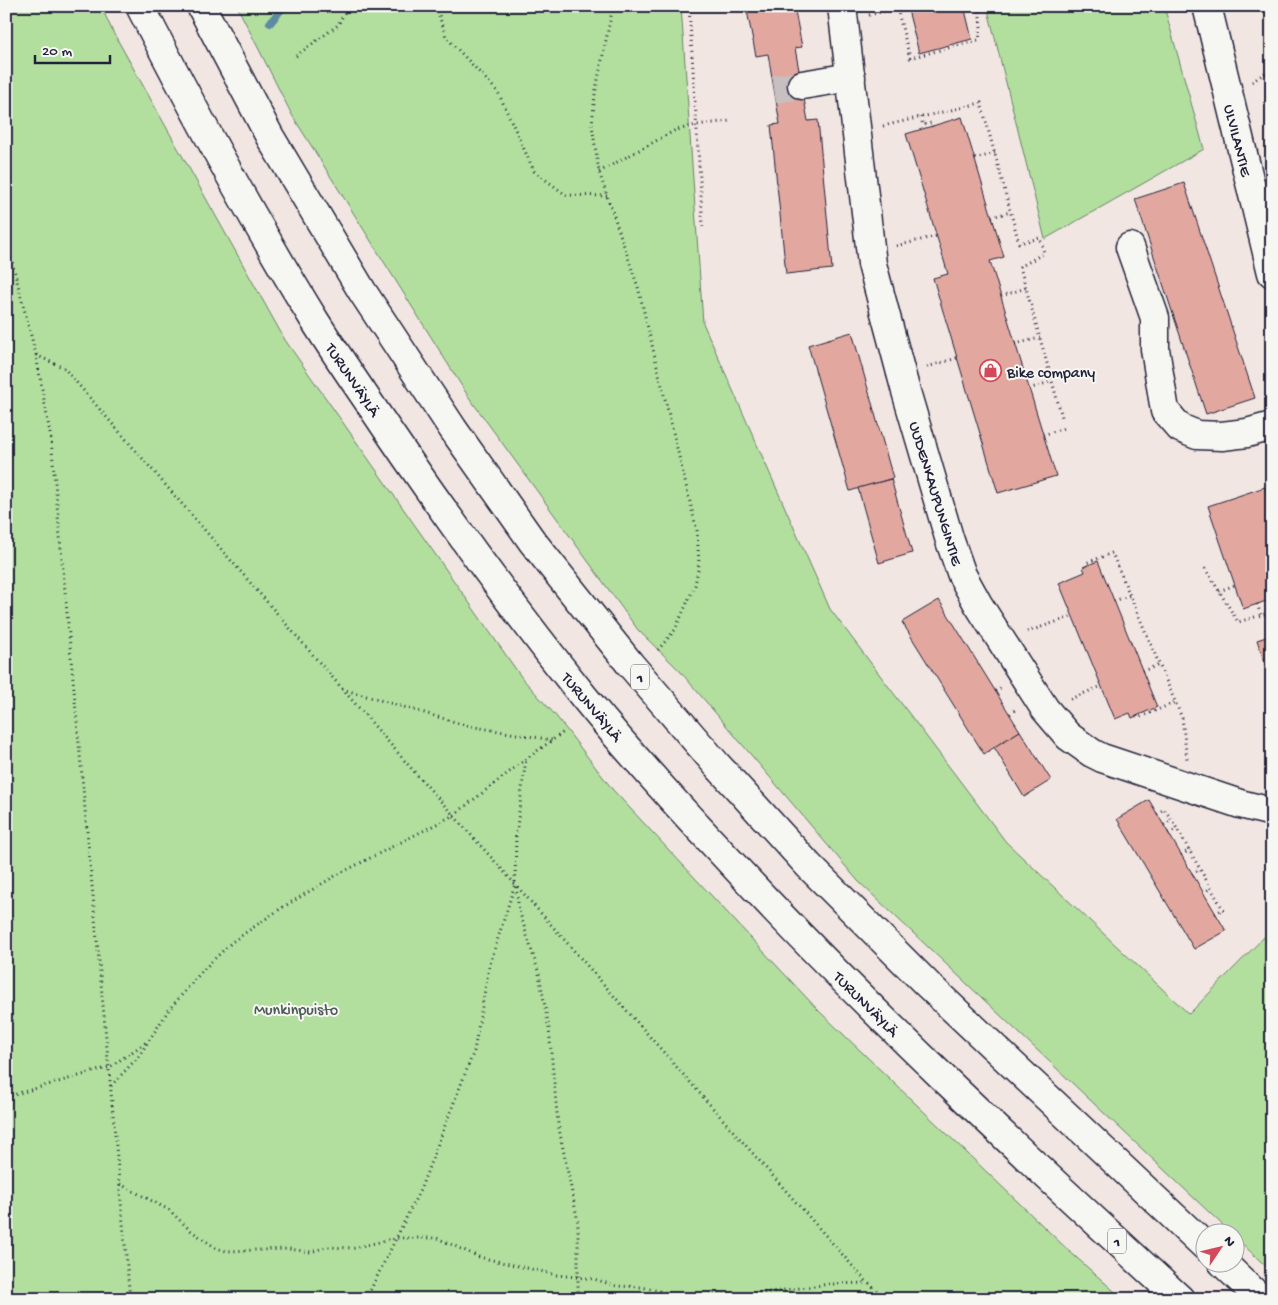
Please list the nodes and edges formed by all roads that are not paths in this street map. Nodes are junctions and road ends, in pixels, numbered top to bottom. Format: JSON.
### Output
{"nodes":[{"id":1,"x":140,"y":6,"type":"edge"},
{"id":2,"x":201,"y":6,"type":"edge"},
{"id":3,"x":842,"y":6,"type":"edge"},
{"id":4,"x":1207,"y":6,"type":"edge"},
{"id":5,"x":851,"y":77,"type":"junction"},
{"id":6,"x":802,"y":85,"type":"tunnel mouth"},
{"id":7,"x":1130,"y":247,"type":"dead end"},
{"id":8,"x":1272,"y":273,"type":"edge"},
{"id":9,"x":1272,"y":426,"type":"edge"},
{"id":10,"x":1272,"y":812,"type":"edge"},
{"id":11,"x":1196,"y":1238,"type":"edge"},
{"id":12,"x":1233,"y":1272,"type":"edge"},
{"id":13,"x":1180,"y":1299,"type":"edge"},
{"id":14,"x":1261,"y":1299,"type":"edge"}],
"edges":[{"from":1,"to":13,"type":"main road","name":"TURUNVÄYLÄ","number":"1"},
{"from":2,"to":11,"type":"main road","number":"1"},
{"from":3,"to":5,"type":"main road","name":"UUDENKAUPUNGINTIE"},
{"from":4,"to":8,"type":"main road","name":"ULVILANTIE"},
{"from":5,"to":6,"type":"main road"},
{"from":5,"to":10,"type":"main road","name":"UUDENKAUPUNGINTIE"},
{"from":7,"to":9,"type":"main road"},
{"from":12,"to":14,"type":"main road"}]}
